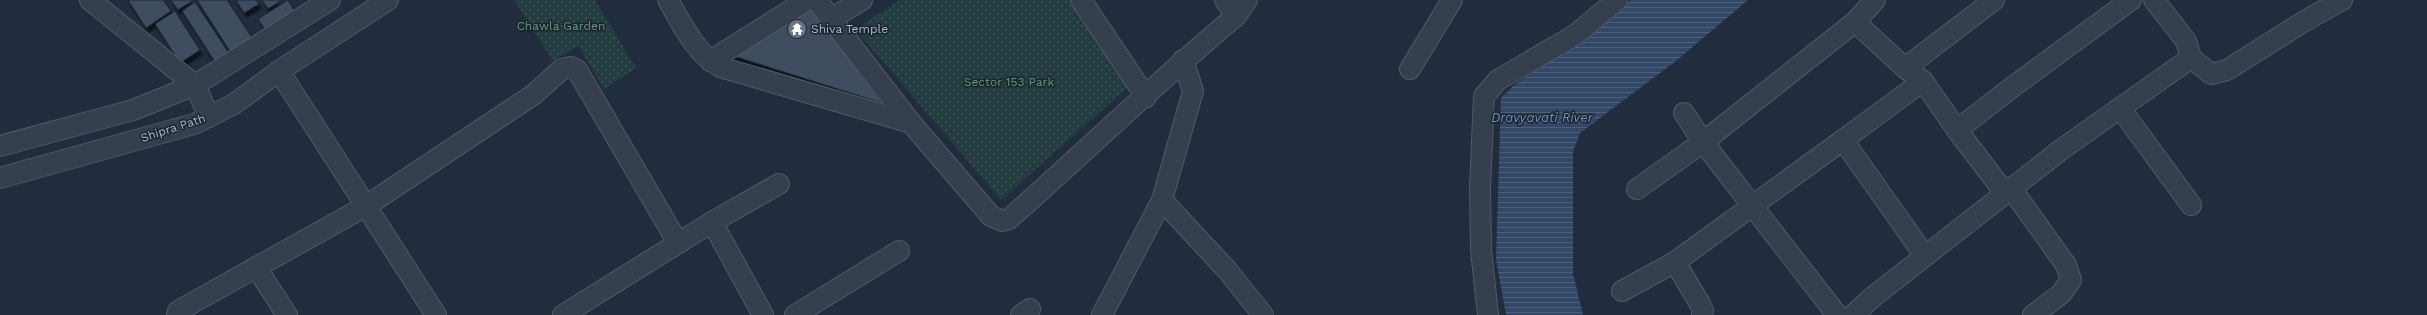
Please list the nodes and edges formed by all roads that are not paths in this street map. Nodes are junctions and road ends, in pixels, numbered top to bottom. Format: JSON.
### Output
{"nodes":[{"id":1,"x":90,"y":0,"type":"edge"},
{"id":2,"x":330,"y":0,"type":"edge"},
{"id":3,"x":388,"y":0,"type":"edge"},
{"id":4,"x":668,"y":0,"type":"edge"},
{"id":5,"x":807,"y":0,"type":"edge"},
{"id":6,"x":817,"y":0,"type":"edge"},
{"id":7,"x":862,"y":0,"type":"edge"},
{"id":8,"x":1081,"y":0,"type":"edge"},
{"id":9,"x":1225,"y":0,"type":"edge"},
{"id":10,"x":1452,"y":0,"type":"edge"},
{"id":11,"x":1617,"y":0,"type":"edge"},
{"id":12,"x":1875,"y":0,"type":"edge"},
{"id":13,"x":1994,"y":0,"type":"edge"},
{"id":14,"x":2131,"y":0,"type":"edge"},
{"id":15,"x":2154,"y":0,"type":"edge"},
{"id":16,"x":2342,"y":0,"type":"edge"},
{"id":17,"x":1242,"y":8,"type":"edge"},
{"id":18,"x":831,"y":20,"type":"junction"},
{"id":19,"x":1855,"y":22,"type":"junction"},
{"id":20,"x":2191,"y":58,"type":"junction"},
{"id":21,"x":1183,"y":60,"type":"junction"},
{"id":22,"x":710,"y":61,"type":"junction"},
{"id":23,"x":1905,"y":68,"type":"junction"},
{"id":24,"x":1410,"y":69,"type":"dead end"},
{"id":25,"x":279,"y":71,"type":"junction"},
{"id":26,"x":1922,"y":81,"type":"junction"},
{"id":27,"x":195,"y":85,"type":"junction"},
{"id":28,"x":1146,"y":97,"type":"junction"},
{"id":29,"x":2120,"y":108,"type":"junction"},
{"id":30,"x":1684,"y":112,"type":"dead end"},
{"id":31,"x":209,"y":117,"type":"junction"},
{"id":32,"x":911,"y":122,"type":"junction"},
{"id":33,"x":1957,"y":130,"type":"junction"},
{"id":34,"x":1843,"y":140,"type":"junction"},
{"id":35,"x":1703,"y":142,"type":"junction"},
{"id":36,"x":0,"y":146,"type":"edge"},
{"id":37,"x":0,"y":178,"type":"edge"},
{"id":38,"x":779,"y":184,"type":"dead end"},
{"id":39,"x":1637,"y":189,"type":"dead end"},
{"id":40,"x":2008,"y":190,"type":"junction"},
{"id":41,"x":1162,"y":200,"type":"junction"},
{"id":42,"x":1752,"y":205,"type":"junction"},
{"id":43,"x":366,"y":206,"type":"junction"},
{"id":44,"x":2191,"y":206,"type":"dead end"},
{"id":45,"x":712,"y":222,"type":"junction"},
{"id":46,"x":678,"y":243,"type":"junction"},
{"id":47,"x":899,"y":251,"type":"dead end"},
{"id":48,"x":1925,"y":256,"type":"junction"},
{"id":49,"x":1675,"y":262,"type":"junction"},
{"id":50,"x":256,"y":267,"type":"junction"},
{"id":51,"x":1622,"y":291,"type":"dead end"},
{"id":52,"x":177,"y":315,"type":"edge"},
{"id":53,"x":287,"y":315,"type":"edge"},
{"id":54,"x":436,"y":315,"type":"edge"},
{"id":55,"x":563,"y":315,"type":"edge"},
{"id":56,"x":763,"y":315,"type":"edge"},
{"id":57,"x":795,"y":315,"type":"edge"},
{"id":58,"x":1102,"y":315,"type":"edge"},
{"id":59,"x":1263,"y":315,"type":"edge"},
{"id":60,"x":1488,"y":315,"type":"edge"},
{"id":61,"x":1702,"y":315,"type":"edge"},
{"id":62,"x":1837,"y":315,"type":"edge"},
{"id":63,"x":1853,"y":315,"type":"edge"},
{"id":64,"x":2033,"y":315,"type":"edge"}],
"edges":[{"from":1,"to":27,"type":"street"},
{"from":2,"to":27,"type":"street"},
{"from":3,"to":25,"type":"street","name":"Shipra Path"},
{"from":4,"to":22,"type":"street"},
{"from":5,"to":22,"type":"street"},
{"from":6,"to":18,"type":"street"},
{"from":7,"to":18,"type":"street"},
{"from":8,"to":28,"type":"street"},
{"from":9,"to":17,"type":"street"},
{"from":10,"to":24,"type":"street"},
{"from":11,"to":60,"type":"street"},
{"from":12,"to":19,"type":"street"},
{"from":13,"to":23,"type":"street"},
{"from":14,"to":33,"type":"street"},
{"from":15,"to":20,"type":"street"},
{"from":16,"to":20,"type":"street"},
{"from":17,"to":21,"type":"street"},
{"from":18,"to":32,"type":"street"},
{"from":19,"to":23,"type":"street"},
{"from":19,"to":35,"type":"street"},
{"from":20,"to":29,"type":"street"},
{"from":21,"to":28,"type":"street"},
{"from":21,"to":41,"type":"street"},
{"from":22,"to":32,"type":"street"},
{"from":23,"to":26,"type":"street"},
{"from":25,"to":31,"type":"street","name":"Shipra Path"},
{"from":25,"to":43,"type":"street"},
{"from":26,"to":33,"type":"street"},
{"from":26,"to":34,"type":"street"},
{"from":27,"to":31,"type":"street"},
{"from":27,"to":36,"type":"street"},
{"from":28,"to":32,"type":"street"},
{"from":29,"to":40,"type":"street"},
{"from":29,"to":44,"type":"street"},
{"from":30,"to":35,"type":"street"},
{"from":31,"to":37,"type":"street","name":"Shipra Path"},
{"from":33,"to":40,"type":"street"},
{"from":34,"to":42,"type":"street"},
{"from":34,"to":48,"type":"street"},
{"from":35,"to":39,"type":"street"},
{"from":35,"to":42,"type":"street"},
{"from":38,"to":45,"type":"street"},
{"from":40,"to":48,"type":"street"},
{"from":40,"to":64,"type":"street"},
{"from":41,"to":58,"type":"street"},
{"from":41,"to":59,"type":"street"},
{"from":42,"to":49,"type":"street"},
{"from":42,"to":62,"type":"street"},
{"from":43,"to":46,"type":"street"},
{"from":43,"to":50,"type":"street"},
{"from":43,"to":54,"type":"street"},
{"from":45,"to":46,"type":"street"},
{"from":45,"to":56,"type":"street"},
{"from":46,"to":55,"type":"street"},
{"from":47,"to":57,"type":"street"},
{"from":48,"to":63,"type":"street"},
{"from":49,"to":51,"type":"street"},
{"from":49,"to":61,"type":"street"},
{"from":50,"to":52,"type":"street"},
{"from":50,"to":53,"type":"street"}]}
